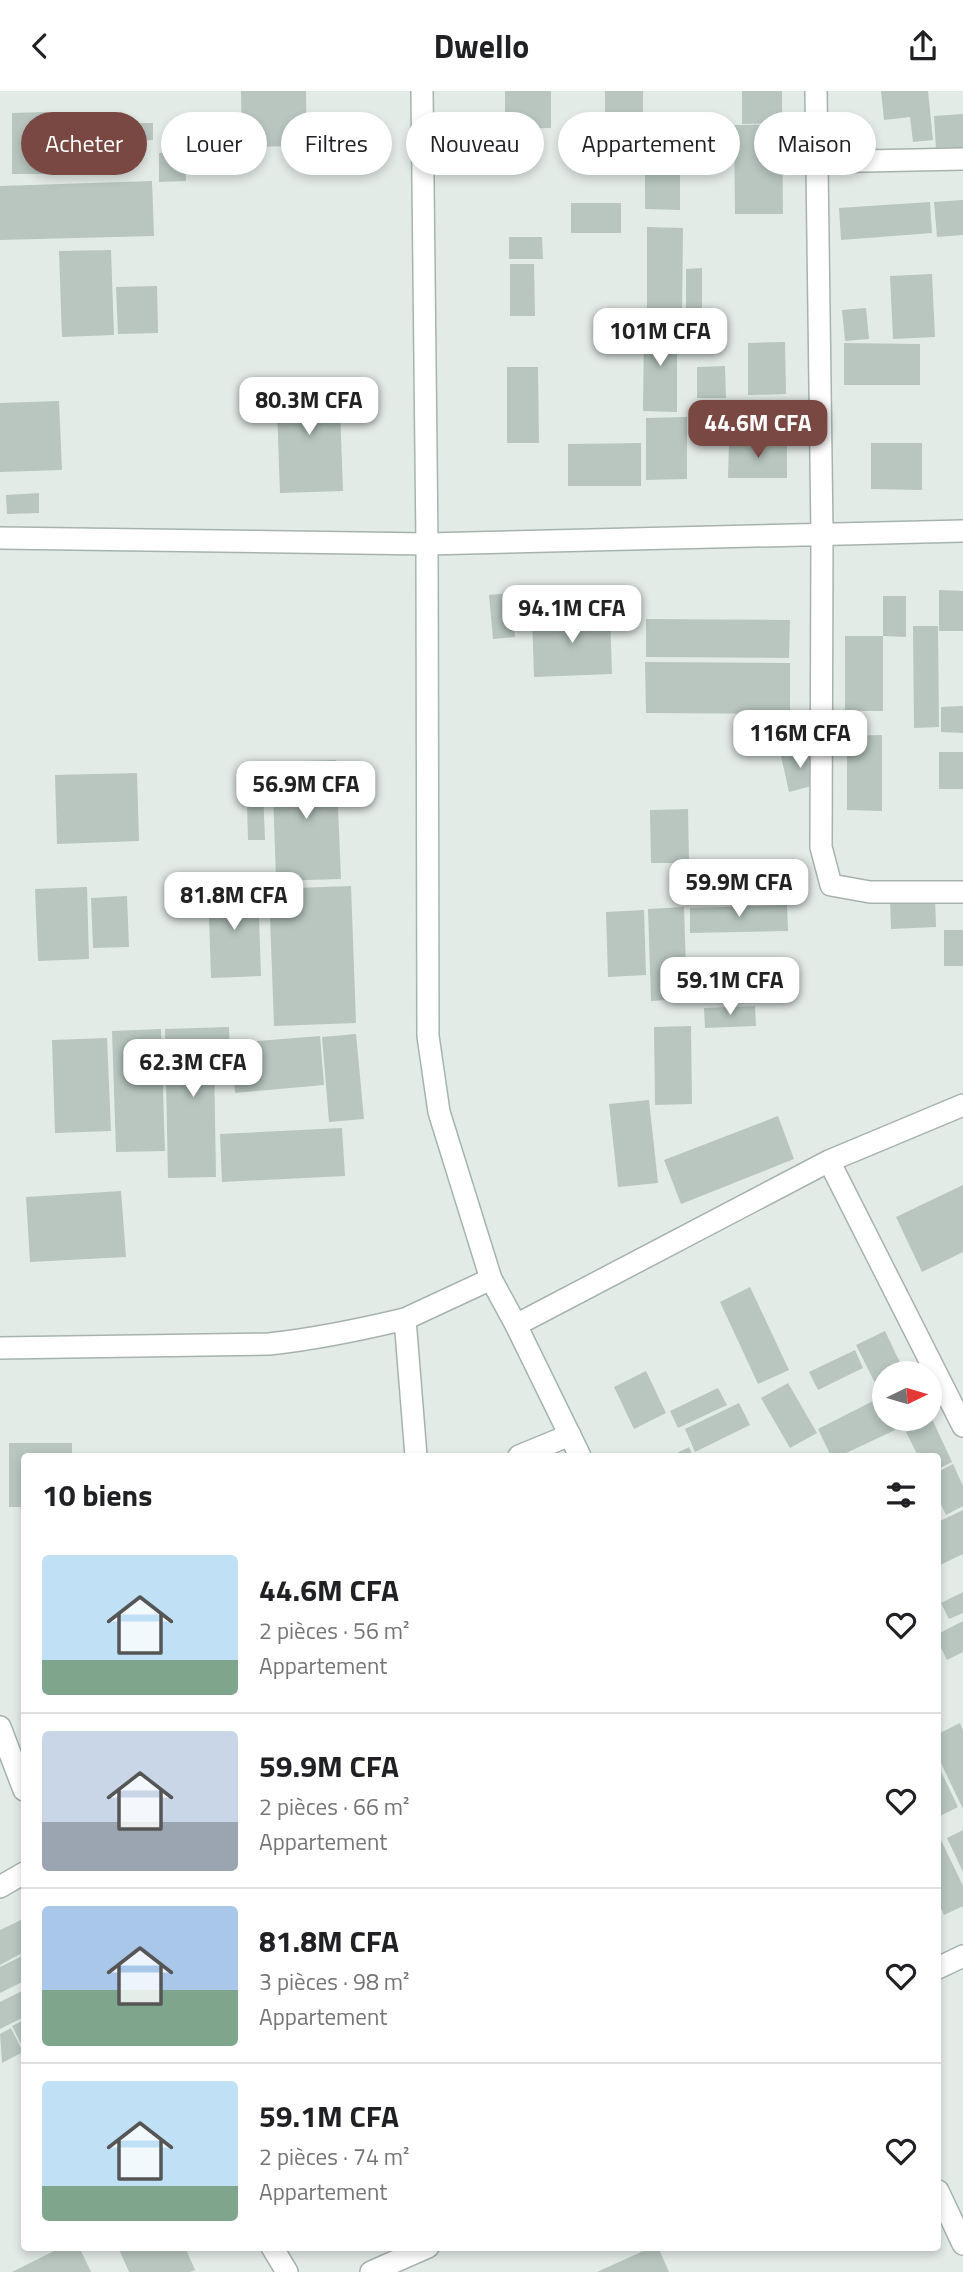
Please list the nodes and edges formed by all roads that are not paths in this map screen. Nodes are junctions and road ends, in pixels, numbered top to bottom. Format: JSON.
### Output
{"nodes":[{"id":1,"x":422,"y":91,"type":"edge"},
{"id":2,"x":816,"y":91,"type":"edge"},
{"id":3,"x":816,"y":112,"type":"edge"},
{"id":4,"x":963,"y":159,"type":"edge"},
{"id":5,"x":876,"y":161,"type":"edge"},
{"id":6,"x":816,"y":175,"type":"edge"},
{"id":7,"x":963,"y":531,"type":"edge"},
{"id":8,"x":822,"y":534,"type":"junction"},
{"id":9,"x":0,"y":538,"type":"edge"},
{"id":10,"x":427,"y":544,"type":"junction"},
{"id":11,"x":963,"y":892,"type":"edge"},
{"id":12,"x":963,"y":1105,"type":"edge"},
{"id":13,"x":829,"y":1161,"type":"junction"},
{"id":14,"x":491,"y":1279,"type":"junction"},
{"id":15,"x":405,"y":1319,"type":"junction"},
{"id":16,"x":516,"y":1325,"type":"junction"},
{"id":17,"x":0,"y":1348,"type":"edge"},
{"id":18,"x":963,"y":1426,"type":"edge"},
{"id":19,"x":570,"y":1435,"type":"junction"},
{"id":20,"x":415,"y":1453,"type":"edge"},
{"id":21,"x":526,"y":1453,"type":"edge"},
{"id":22,"x":579,"y":1453,"type":"edge"},
{"id":23,"x":0,"y":1727,"type":"edge"},
{"id":24,"x":21,"y":1782,"type":"edge"},
{"id":25,"x":21,"y":1875,"type":"edge"},
{"id":26,"x":0,"y":1887,"type":"edge"},
{"id":27,"x":963,"y":1957,"type":"edge"},
{"id":28,"x":941,"y":1967,"type":"edge"},
{"id":29,"x":941,"y":2197,"type":"edge"},
{"id":30,"x":963,"y":2244,"type":"edge"},
{"id":31,"x":274,"y":2251,"type":"edge"},
{"id":32,"x":419,"y":2251,"type":"edge"},
{"id":33,"x":286,"y":2272,"type":"edge"},
{"id":34,"x":371,"y":2272,"type":"edge"}],
"edges":[{"from":1,"to":10,"type":"street"},
{"from":2,"to":3,"type":"street"},
{"from":4,"to":5,"type":"street"},
{"from":6,"to":8,"type":"street"},
{"from":7,"to":8,"type":"street"},
{"from":8,"to":10,"type":"street"},
{"from":8,"to":11,"type":"street"},
{"from":9,"to":10,"type":"street"},
{"from":10,"to":14,"type":"street"},
{"from":12,"to":13,"type":"street"},
{"from":13,"to":16,"type":"street"},
{"from":13,"to":18,"type":"street"},
{"from":14,"to":15,"type":"street"},
{"from":14,"to":16,"type":"street"},
{"from":15,"to":17,"type":"street"},
{"from":15,"to":20,"type":"street"},
{"from":16,"to":19,"type":"street"},
{"from":19,"to":21,"type":"street"},
{"from":19,"to":22,"type":"street"},
{"from":23,"to":24,"type":"street"},
{"from":25,"to":26,"type":"street"},
{"from":27,"to":28,"type":"street"},
{"from":29,"to":30,"type":"street"},
{"from":31,"to":33,"type":"street"},
{"from":32,"to":34,"type":"street"}]}
